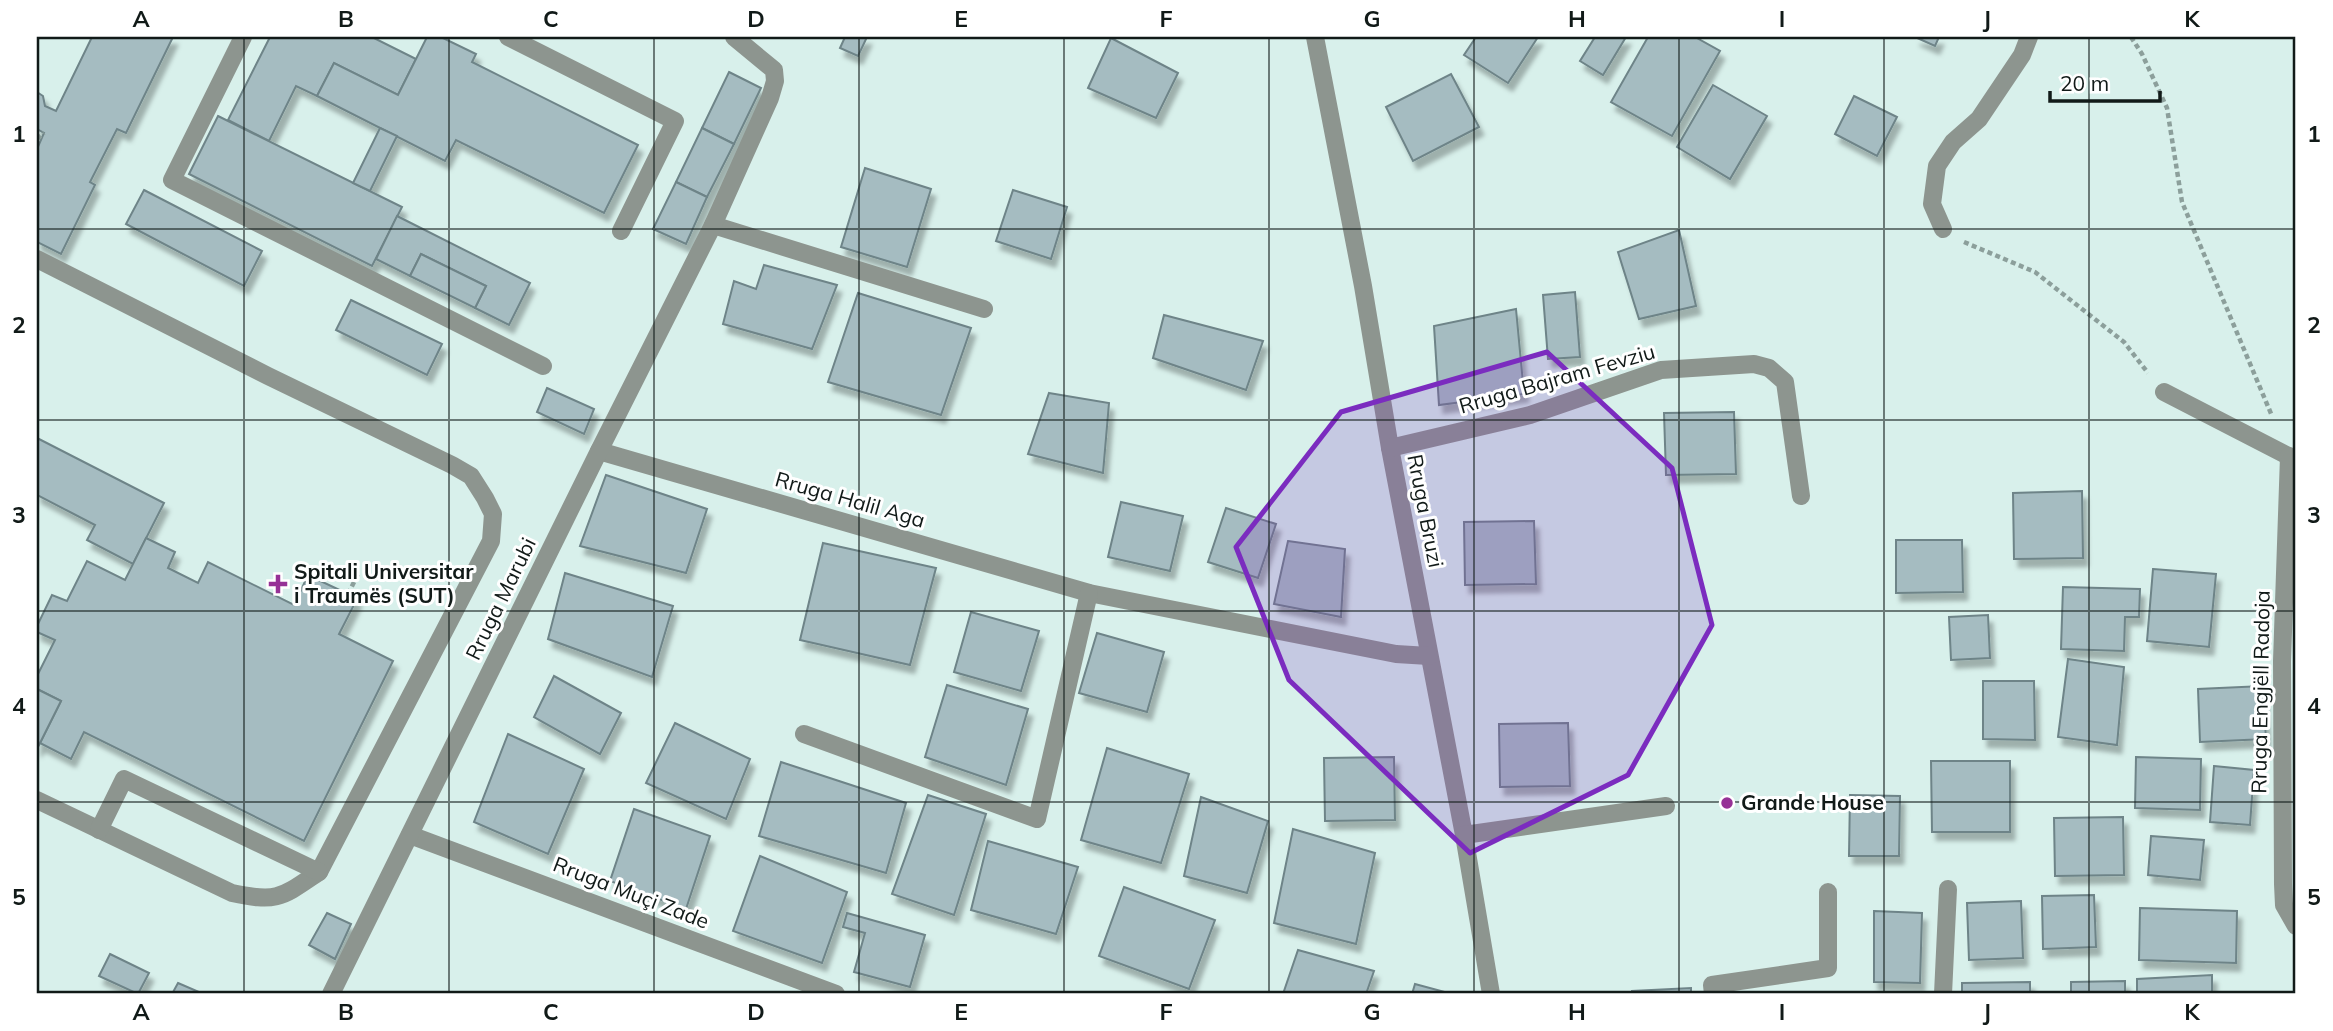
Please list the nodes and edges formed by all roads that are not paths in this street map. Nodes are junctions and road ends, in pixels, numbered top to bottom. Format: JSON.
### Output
{"nodes":[{"id":1,"x":243,"y":37,"type":"edge"},
{"id":2,"x":508,"y":37,"type":"edge"},
{"id":3,"x":734,"y":37,"type":"edge"},
{"id":4,"x":1315,"y":37,"type":"edge"},
{"id":5,"x":2029,"y":37,"type":"edge"},
{"id":6,"x":713,"y":225,"type":"junction"},
{"id":7,"x":1943,"y":229,"type":"road end"},
{"id":8,"x":621,"y":231,"type":"dead end"},
{"id":9,"x":37,"y":259,"type":"edge"},
{"id":10,"x":984,"y":309,"type":"dead end"},
{"id":11,"x":543,"y":366,"type":"dead end"},
{"id":12,"x":2164,"y":392,"type":"road end"},
{"id":13,"x":1390,"y":448,"type":"junction"},
{"id":14,"x":599,"y":451,"type":"junction"},
{"id":15,"x":2292,"y":458,"type":"edge"},
{"id":16,"x":1801,"y":496,"type":"dead end"},
{"id":17,"x":1089,"y":593,"type":"junction"},
{"id":18,"x":1430,"y":656,"type":"junction"},
{"id":19,"x":804,"y":734,"type":"dead end"},
{"id":20,"x":37,"y":800,"type":"edge"},
{"id":21,"x":1666,"y":806,"type":"dead end"},
{"id":22,"x":99,"y":830,"type":"junction"},
{"id":23,"x":411,"y":835,"type":"junction"},
{"id":24,"x":1464,"y":835,"type":"junction"},
{"id":25,"x":319,"y":872,"type":"junction"},
{"id":26,"x":1948,"y":889,"type":"dead end"},
{"id":27,"x":1828,"y":892,"type":"dead end"},
{"id":28,"x":2296,"y":926,"type":"edge"},
{"id":29,"x":331,"y":994,"type":"edge"},
{"id":30,"x":836,"y":994,"type":"edge"},
{"id":31,"x":1491,"y":994,"type":"edge"},
{"id":32,"x":1713,"y":994,"type":"edge"},
{"id":33,"x":1943,"y":994,"type":"edge"}],
"edges":[{"from":1,"to":11,"type":"street"},
{"from":2,"to":8,"type":"street"},
{"from":3,"to":6,"type":"street","name":"Rruga Marubi"},
{"from":4,"to":13,"type":"street","name":"Rruga Bruzi"},
{"from":5,"to":7,"type":"street"},
{"from":6,"to":10,"type":"street"},
{"from":6,"to":14,"type":"street","name":"Rruga Marubi"},
{"from":9,"to":25,"type":"street"},
{"from":12,"to":15,"type":"street"},
{"from":13,"to":16,"type":"street","name":"Rruga Bajram Fevziu"},
{"from":13,"to":18,"type":"street","name":"Rruga Bruzi"},
{"from":14,"to":17,"type":"street","name":"Rruga Halil Aga"},
{"from":14,"to":23,"type":"street","name":"Rruga Marubi"},
{"from":15,"to":28,"type":"street","name":"Rruga Engjëll Radoja"},
{"from":17,"to":18,"type":"street","name":"Rruga Halil Aga"},
{"from":17,"to":19,"type":"street"},
{"from":18,"to":24,"type":"street","name":"Rruga Bruzi"},
{"from":20,"to":22,"type":"street"},
{"from":21,"to":24,"type":"street"},
{"from":22,"to":25,"type":"street"},
{"from":22,"to":25,"type":"street"},
{"from":23,"to":29,"type":"street","name":"Rruga Marubi"},
{"from":23,"to":30,"type":"street","name":"Rruga Muçi Zade"},
{"from":24,"to":31,"type":"street","name":"Rruga Bruzi"},
{"from":26,"to":33,"type":"street"},
{"from":27,"to":32,"type":"street"}]}
